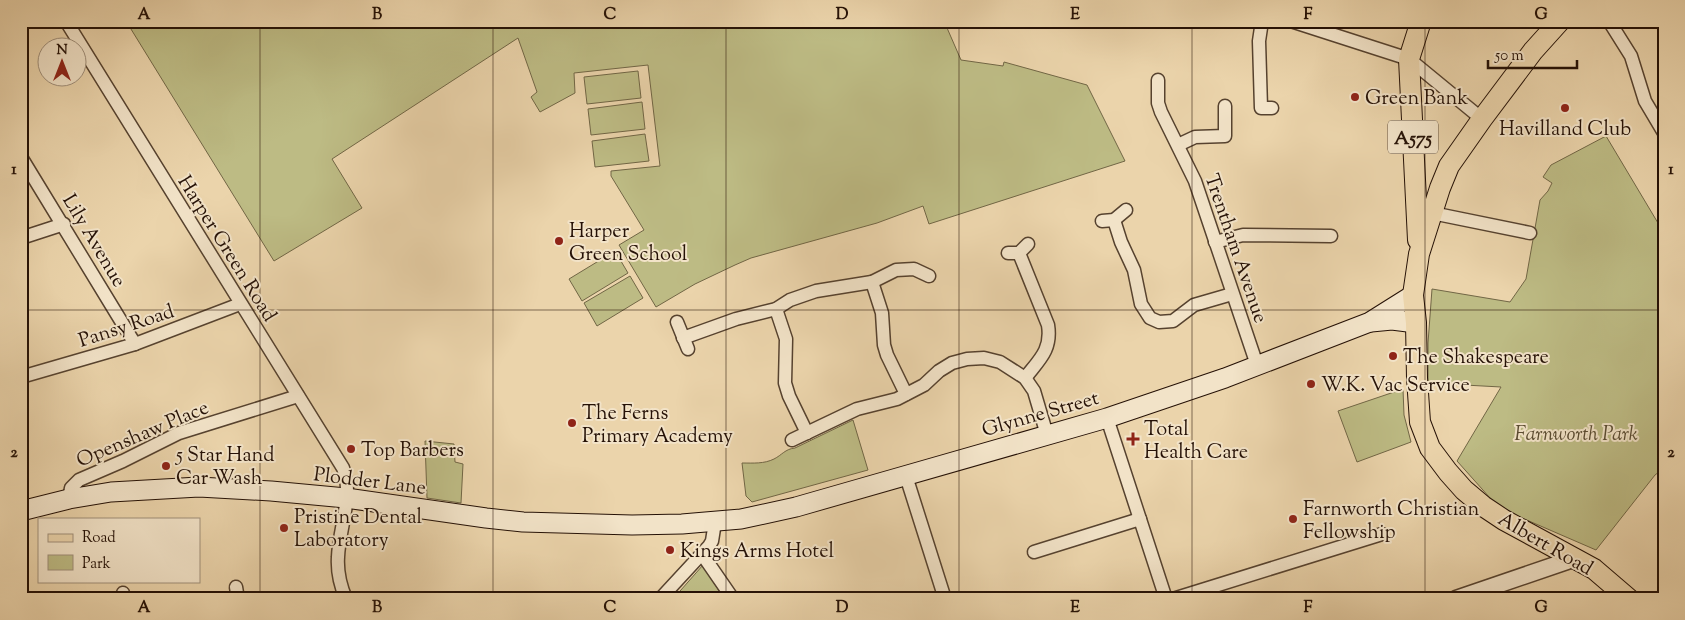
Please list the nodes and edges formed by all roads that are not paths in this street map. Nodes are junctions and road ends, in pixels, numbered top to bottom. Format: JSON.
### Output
{"nodes":[{"id":1,"x":66,"y":21,"type":"edge"},
{"id":2,"x":1262,"y":21,"type":"edge"},
{"id":3,"x":1291,"y":21,"type":"edge"},
{"id":4,"x":1421,"y":21,"type":"edge"},
{"id":5,"x":1560,"y":21,"type":"edge"},
{"id":6,"x":1609,"y":21,"type":"edge"},
{"id":7,"x":1311,"y":24,"type":"edge"},
{"id":8,"x":1409,"y":59,"type":"junction"},
{"id":9,"x":1158,"y":80,"type":"dead end"},
{"id":10,"x":1224,"y":106,"type":"dead end"},
{"id":11,"x":1272,"y":108,"type":"dead end"},
{"id":12,"x":1482,"y":119,"type":"junction"},
{"id":13,"x":1664,"y":133,"type":"edge"},
{"id":14,"x":1178,"y":145,"type":"junction"},
{"id":15,"x":21,"y":157,"type":"edge"},
{"id":16,"x":1126,"y":210,"type":"dead end"},
{"id":17,"x":1435,"y":214,"type":"junction"},
{"id":18,"x":64,"y":224,"type":"junction"},
{"id":19,"x":1530,"y":233,"type":"dead end"},
{"id":20,"x":1331,"y":236,"type":"dead end"},
{"id":21,"x":21,"y":238,"type":"edge"},
{"id":22,"x":1214,"y":242,"type":"junction"},
{"id":23,"x":1019,"y":250,"type":"dead end"},
{"id":24,"x":1418,"y":254,"type":"junction"},
{"id":25,"x":929,"y":276,"type":"dead end"},
{"id":26,"x":872,"y":282,"type":"junction"},
{"id":27,"x":1232,"y":294,"type":"junction"},
{"id":28,"x":1413,"y":295,"type":"junction"},
{"id":29,"x":240,"y":304,"type":"junction"},
{"id":30,"x":776,"y":309,"type":"junction"},
{"id":31,"x":677,"y":322,"type":"dead end"},
{"id":32,"x":1370,"y":322,"type":"junction"},
{"id":33,"x":1416,"y":323,"type":"junction"},
{"id":34,"x":135,"y":344,"type":"junction"},
{"id":35,"x":1257,"y":365,"type":"junction"},
{"id":36,"x":21,"y":378,"type":"edge"},
{"id":37,"x":1025,"y":378,"type":"junction"},
{"id":38,"x":906,"y":394,"type":"junction"},
{"id":39,"x":298,"y":396,"type":"junction"},
{"id":40,"x":1107,"y":418,"type":"junction"},
{"id":41,"x":807,"y":433,"type":"junction"},
{"id":42,"x":1047,"y":435,"type":"junction"},
{"id":43,"x":792,"y":440,"type":"dead end"},
{"id":44,"x":906,"y":476,"type":"junction"},
{"id":45,"x":346,"y":498,"type":"junction"},
{"id":46,"x":69,"y":499,"type":"junction"},
{"id":47,"x":21,"y":511,"type":"edge"},
{"id":48,"x":1140,"y":519,"type":"junction"},
{"id":49,"x":715,"y":522,"type":"junction"},
{"id":50,"x":1382,"y":534,"type":"dead end"},
{"id":51,"x":1550,"y":544,"type":"junction"},
{"id":52,"x":1034,"y":552,"type":"dead end"},
{"id":53,"x":702,"y":554,"type":"junction"},
{"id":54,"x":1576,"y":558,"type":"junction"},
{"id":55,"x":1533,"y":574,"type":"junction"},
{"id":56,"x":346,"y":599,"type":"edge"},
{"id":57,"x":660,"y":599,"type":"edge"},
{"id":58,"x":733,"y":599,"type":"edge"},
{"id":59,"x":945,"y":599,"type":"edge"},
{"id":60,"x":1166,"y":599,"type":"edge"},
{"id":61,"x":1173,"y":599,"type":"edge"},
{"id":62,"x":1456,"y":599,"type":"edge"},
{"id":63,"x":1629,"y":599,"type":"edge"}],
"edges":[{"from":1,"to":29,"type":"street","name":"Harper Green Road"},
{"from":2,"to":11,"type":"street"},
{"from":3,"to":7,"type":"street"},
{"from":4,"to":8,"type":"main road","number":"A575"},
{"from":5,"to":12,"type":"main road","number":"A575"},
{"from":6,"to":13,"type":"street"},
{"from":7,"to":8,"type":"street"},
{"from":8,"to":12,"type":"street"},
{"from":8,"to":24,"type":"main road","number":"A575"},
{"from":9,"to":14,"type":"street","name":"Trentham Avenue"},
{"from":10,"to":14,"type":"street"},
{"from":12,"to":17,"type":"main road","number":"A575"},
{"from":14,"to":22,"type":"street","name":"Trentham Avenue"},
{"from":15,"to":18,"type":"street","name":"Lily Avenue"},
{"from":16,"to":27,"type":"street"},
{"from":17,"to":19,"type":"street"},
{"from":17,"to":24,"type":"main road","number":"A575"},
{"from":17,"to":33,"type":"main road","number":"A575"},
{"from":18,"to":21,"type":"street"},
{"from":18,"to":34,"type":"street","name":"Lily Avenue"},
{"from":20,"to":22,"type":"street"},
{"from":22,"to":27,"type":"street","name":"Trentham Avenue"},
{"from":23,"to":37,"type":"street"},
{"from":24,"to":28,"type":"main road","number":"A575"},
{"from":25,"to":26,"type":"street"},
{"from":26,"to":30,"type":"street"},
{"from":26,"to":38,"type":"street"},
{"from":27,"to":35,"type":"street","name":"Trentham Avenue"},
{"from":28,"to":32,"type":"main road","name":"Glynne Street"},
{"from":28,"to":33,"type":"main road","number":"A575"},
{"from":29,"to":34,"type":"street","name":"Pansy Road"},
{"from":29,"to":39,"type":"street","name":"Harper Green Road"},
{"from":30,"to":31,"type":"street"},
{"from":30,"to":41,"type":"street"},
{"from":32,"to":33,"type":"main road","name":"Glynne Street"},
{"from":32,"to":35,"type":"main road","name":"Glynne Street"},
{"from":33,"to":51,"type":"main road","name":"Albert Road","number":"A575"},
{"from":34,"to":36,"type":"street","name":"Pansy Road"},
{"from":35,"to":40,"type":"main road","name":"Glynne Street"},
{"from":37,"to":38,"type":"street"},
{"from":37,"to":42,"type":"street"},
{"from":38,"to":41,"type":"street"},
{"from":39,"to":45,"type":"street","name":"Harper Green Road"},
{"from":39,"to":46,"type":"street","name":"Openshaw Place"},
{"from":40,"to":42,"type":"main road","name":"Glynne Street"},
{"from":40,"to":48,"type":"street"},
{"from":41,"to":43,"type":"street"},
{"from":42,"to":44,"type":"main road","name":"Glynne Street"},
{"from":44,"to":49,"type":"main road","name":"Glynne Street"},
{"from":44,"to":59,"type":"street"},
{"from":45,"to":46,"type":"main road","name":"Plodder Lane"},
{"from":45,"to":49,"type":"main road","name":"Plodder Lane"},
{"from":45,"to":56,"type":"street","name":"Harper Green Road"},
{"from":46,"to":47,"type":"main road","name":"Plodder Lane"},
{"from":48,"to":52,"type":"street"},
{"from":48,"to":60,"type":"street"},
{"from":49,"to":53,"type":"street"},
{"from":50,"to":61,"type":"street"},
{"from":51,"to":54,"type":"main road","name":"Albert Road","number":"A575"},
{"from":51,"to":55,"type":"street"},
{"from":53,"to":57,"type":"street"},
{"from":53,"to":58,"type":"street"},
{"from":54,"to":55,"type":"street"},
{"from":54,"to":63,"type":"main road","name":"Albert Road","number":"A575"},
{"from":55,"to":62,"type":"street"}]}
